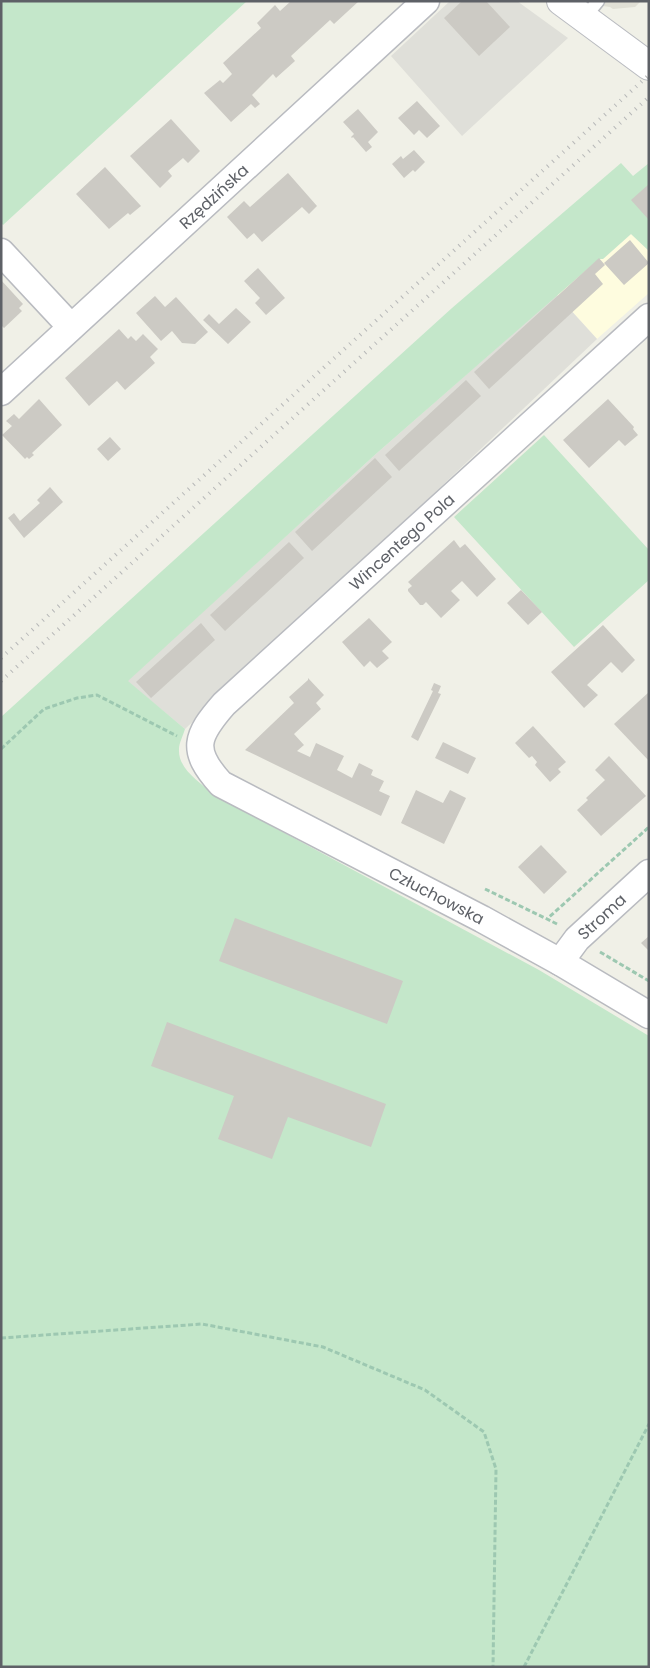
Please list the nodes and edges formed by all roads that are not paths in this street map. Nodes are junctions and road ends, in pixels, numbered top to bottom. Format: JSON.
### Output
{"nodes":[{"id":1,"x":426,"y":1,"type":"edge"},
{"id":2,"x":561,"y":1,"type":"edge"},
{"id":3,"x":591,"y":9,"type":"edge"},
{"id":4,"x":649,"y":66,"type":"edge"},
{"id":5,"x":1,"y":252,"type":"edge"},
{"id":6,"x":649,"y":317,"type":"edge"},
{"id":7,"x":71,"y":328,"type":"junction"},
{"id":8,"x":1,"y":392,"type":"edge"},
{"id":9,"x":221,"y":784,"type":"joint"},
{"id":10,"x":649,"y":873,"type":"edge"},
{"id":11,"x":560,"y":962,"type":"junction"},
{"id":12,"x":649,"y":1015,"type":"edge"}],
"edges":[{"from":1,"to":7,"type":"street","name":"Rzędzińska"},
{"from":2,"to":3,"type":"street"},
{"from":3,"to":4,"type":"street"},
{"from":5,"to":7,"type":"street"},
{"from":6,"to":9,"type":"street","name":"Wincentego Pola"},
{"from":7,"to":8,"type":"street","name":"Rzędzińska"},
{"from":9,"to":11,"type":"street","name":"Człuchowska"},
{"from":10,"to":11,"type":"street","name":"Stroma"},
{"from":11,"to":12,"type":"street","name":"Człuchowska"}]}
